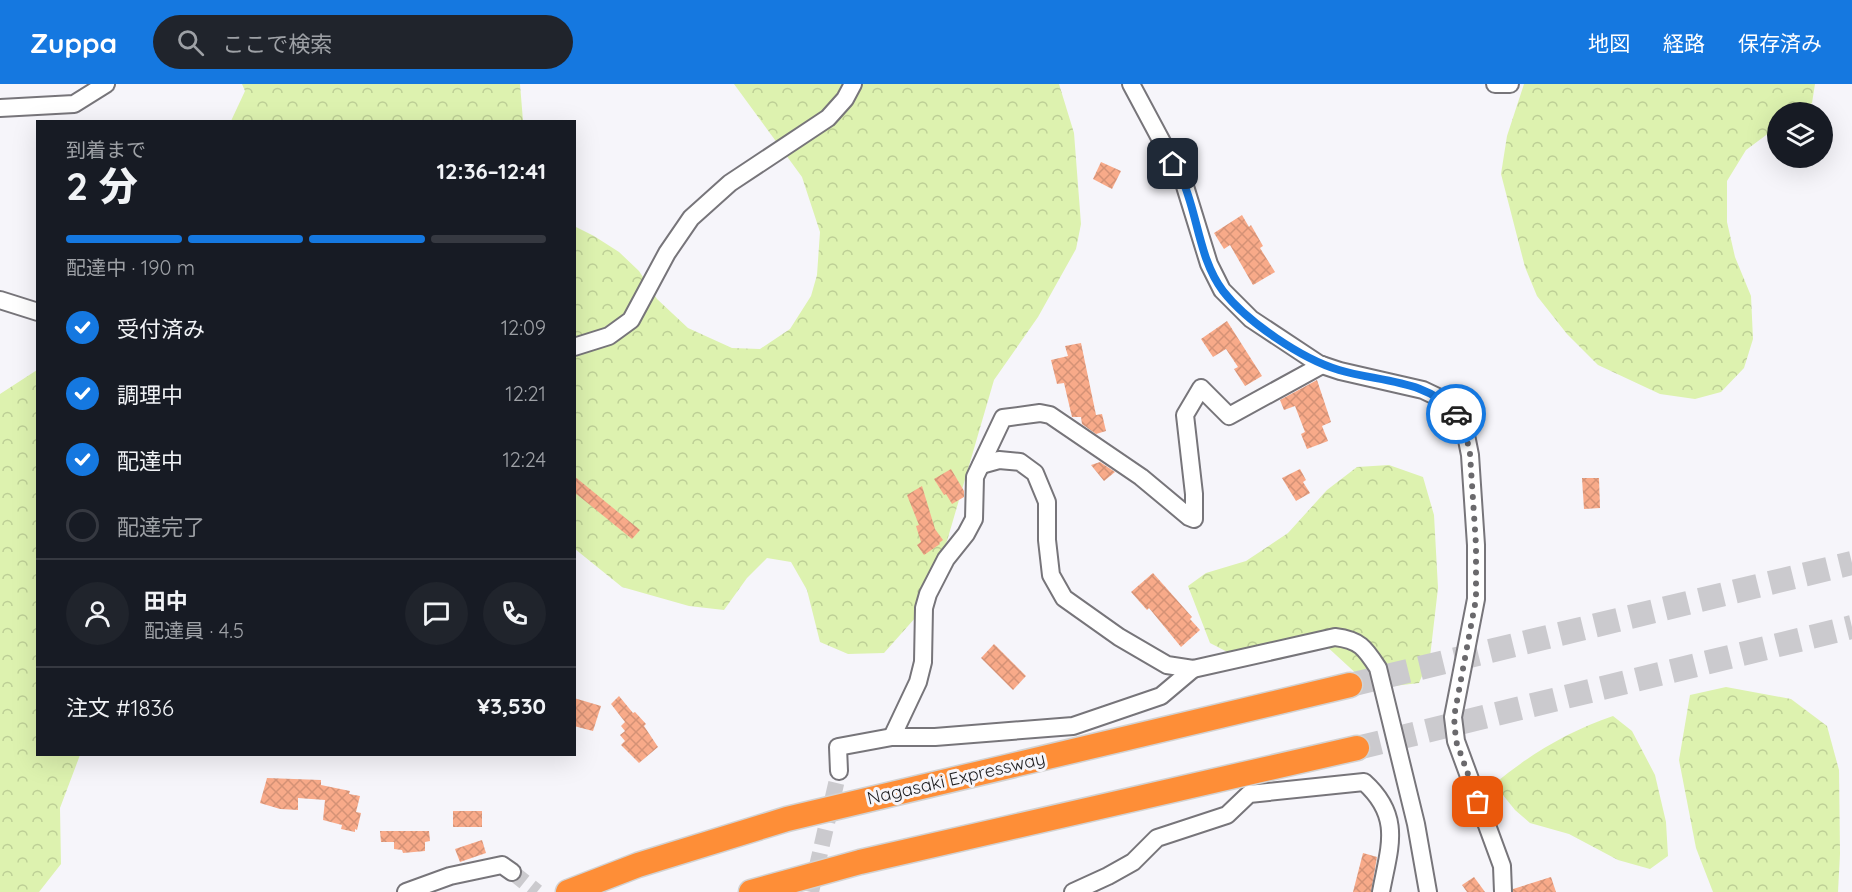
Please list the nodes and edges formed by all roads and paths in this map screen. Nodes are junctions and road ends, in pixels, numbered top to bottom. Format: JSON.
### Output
{"nodes":[{"id":1,"x":106,"y":84,"type":"edge"},
{"id":2,"x":853,"y":84,"type":"edge"},
{"id":3,"x":1131,"y":84,"type":"edge"},
{"id":4,"x":1495,"y":84,"type":"edge"},
{"id":5,"x":1510,"y":84,"type":"edge"},
{"id":6,"x":0,"y":108,"type":"edge"},
{"id":7,"x":0,"y":300,"type":"edge"},
{"id":8,"x":36,"y":311,"type":"edge"},
{"id":9,"x":576,"y":346,"type":"edge"},
{"id":10,"x":1322,"y":365,"type":"junction"},
{"id":11,"x":981,"y":465,"type":"junction"},
{"id":12,"x":1192,"y":669,"type":"junction"},
{"id":13,"x":1350,"y":685,"type":"tunnel mouth"},
{"id":14,"x":892,"y":737,"type":"junction"},
{"id":15,"x":1357,"y":748,"type":"tunnel mouth"},
{"id":16,"x":839,"y":771,"type":"tunnel mouth"},
{"id":17,"x":512,"y":872,"type":"tunnel mouth"},
{"id":18,"x":406,"y":892,"type":"edge"},
{"id":19,"x":568,"y":892,"type":"edge"},
{"id":20,"x":751,"y":892,"type":"edge"},
{"id":21,"x":1073,"y":892,"type":"edge"},
{"id":22,"x":1381,"y":892,"type":"edge"},
{"id":23,"x":1428,"y":892,"type":"edge"},
{"id":24,"x":1503,"y":892,"type":"edge"}],
"edges":[{"from":1,"to":6,"type":"street"},
{"from":2,"to":9,"type":"street"},
{"from":3,"to":10,"type":"street"},
{"from":4,"to":5,"type":"street"},
{"from":7,"to":8,"type":"street"},
{"from":10,"to":11,"type":"street"},
{"from":10,"to":24,"type":"street"},
{"from":11,"to":12,"type":"street"},
{"from":11,"to":14,"type":"street"},
{"from":12,"to":14,"type":"street"},
{"from":12,"to":23,"type":"street"},
{"from":13,"to":19,"type":"highway","name":"Nagasaki Expressway"},
{"from":14,"to":16,"type":"street"},
{"from":15,"to":20,"type":"highway"},
{"from":17,"to":18,"type":"street"},
{"from":21,"to":22,"type":"street"}]}
